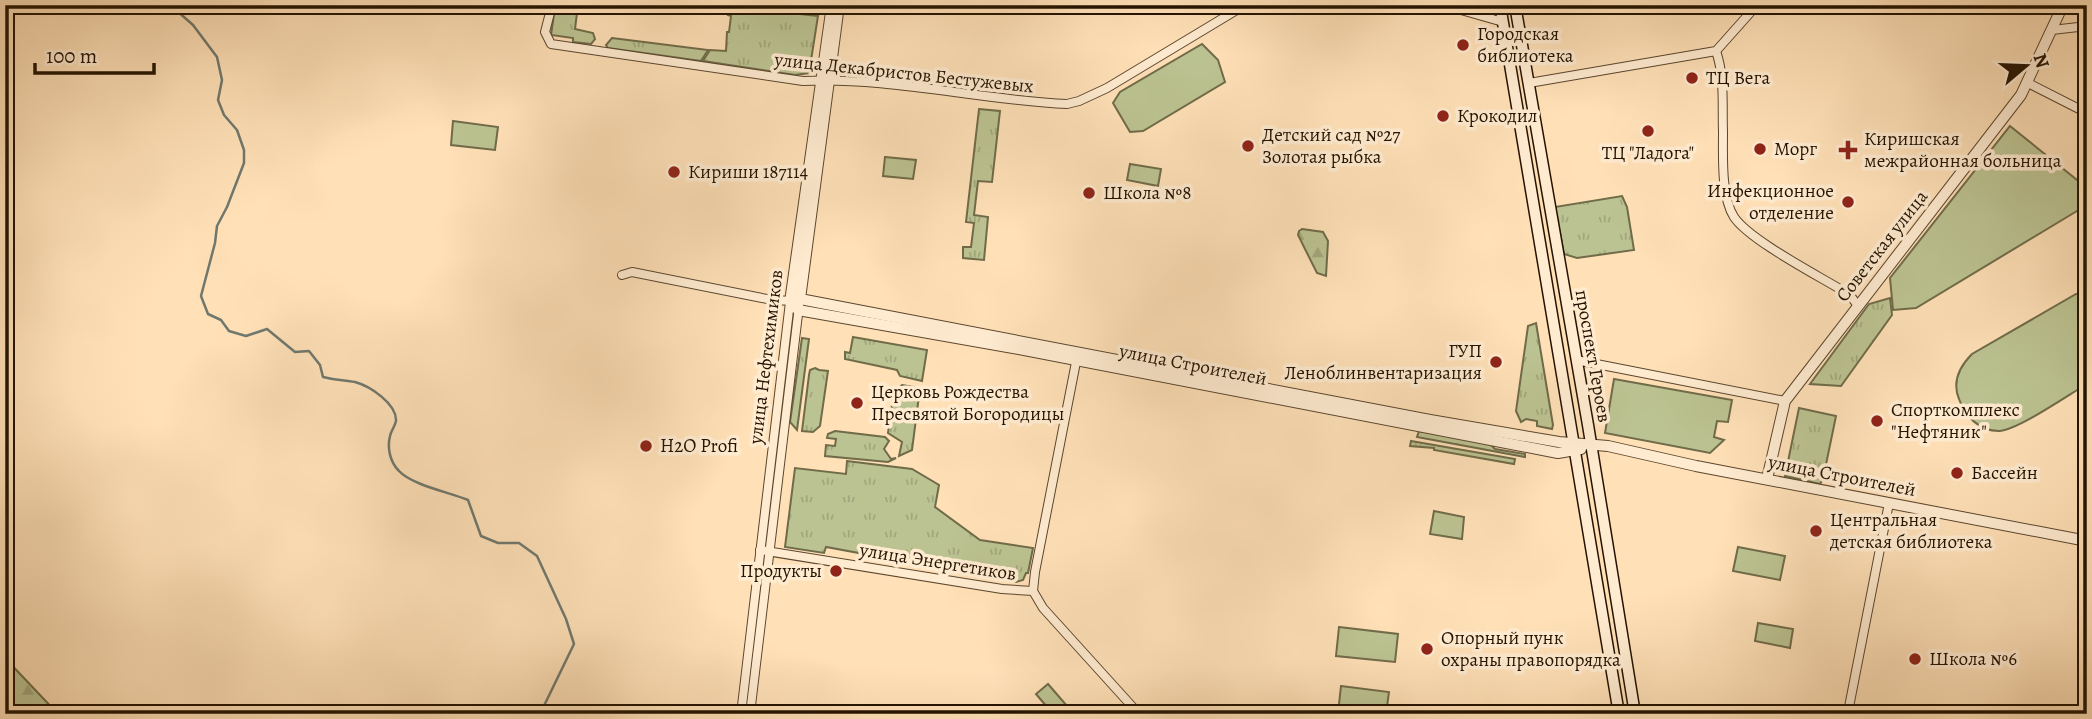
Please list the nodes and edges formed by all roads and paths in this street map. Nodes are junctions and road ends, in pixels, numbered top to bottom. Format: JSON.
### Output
{"nodes":[{"id":1,"x":552,"y":5,"type":"edge"},
{"id":2,"x":832,"y":5,"type":"edge"},
{"id":3,"x":839,"y":5,"type":"edge"},
{"id":4,"x":1245,"y":5,"type":"edge"},
{"id":5,"x":1416,"y":5,"type":"edge"},
{"id":6,"x":1500,"y":5,"type":"edge"},
{"id":7,"x":1516,"y":5,"type":"edge"},
{"id":8,"x":1756,"y":5,"type":"edge"},
{"id":9,"x":2063,"y":5,"type":"edge"},
{"id":10,"x":1503,"y":22,"type":"junction"},
{"id":11,"x":2087,"y":26,"type":"edge"},
{"id":12,"x":2052,"y":30,"type":"junction"},
{"id":13,"x":1716,"y":51,"type":"junction"},
{"id":14,"x":825,"y":80,"type":"junction"},
{"id":15,"x":1529,"y":83,"type":"junction"},
{"id":16,"x":2028,"y":83,"type":"junction"},
{"id":17,"x":2087,"y":113,"type":"edge"},
{"id":18,"x":622,"y":275,"type":"dead end"},
{"id":19,"x":796,"y":304,"type":"junction"},
{"id":20,"x":1858,"y":306,"type":"junction"},
{"id":21,"x":1077,"y":356,"type":"junction"},
{"id":22,"x":1576,"y":359,"type":"junction"},
{"id":23,"x":1785,"y":401,"type":"junction"},
{"id":24,"x":1574,"y":446,"type":"junction"},
{"id":25,"x":1591,"y":446,"type":"junction"},
{"id":26,"x":1767,"y":479,"type":"junction"},
{"id":27,"x":1889,"y":503,"type":"junction"},
{"id":28,"x":2087,"y":541,"type":"edge"},
{"id":29,"x":765,"y":550,"type":"junction"},
{"id":30,"x":1033,"y":591,"type":"junction"},
{"id":31,"x":741,"y":714,"type":"edge"},
{"id":32,"x":750,"y":714,"type":"edge"},
{"id":33,"x":1139,"y":714,"type":"edge"},
{"id":34,"x":1619,"y":714,"type":"edge"},
{"id":35,"x":1635,"y":714,"type":"edge"},
{"id":36,"x":1850,"y":714,"type":"edge"}],
"edges":[{"from":1,"to":14,"type":"street","name":"улица Декабристов Бестужевых"},
{"from":2,"to":14,"type":"street","name":"улица Нефтехимиков"},
{"from":3,"to":14,"type":"street"},
{"from":4,"to":14,"type":"street","name":"улица Декабристов Бестужевых"},
{"from":5,"to":10,"type":"street"},
{"from":6,"to":10,"type":"main road","name":"проспект Героев"},
{"from":7,"to":15,"type":"main road","name":"проспект Героев"},
{"from":8,"to":13,"type":"street"},
{"from":9,"to":12,"type":"street","name":"Советская улица"},
{"from":10,"to":24,"type":"main road","name":"проспект Героев"},
{"from":11,"to":12,"type":"street"},
{"from":12,"to":16,"type":"street","name":"Советская улица"},
{"from":13,"to":15,"type":"street"},
{"from":13,"to":20,"type":"street"},
{"from":14,"to":19,"type":"street","name":"улица Нефтехимиков"},
{"from":15,"to":22,"type":"main road","name":"проспект Героев"},
{"from":16,"to":17,"type":"street"},
{"from":16,"to":20,"type":"street","name":"Советская улица"},
{"from":18,"to":19,"type":"street","name":"улица Строителей"},
{"from":19,"to":21,"type":"street","name":"улица Строителей"},
{"from":19,"to":29,"type":"street","name":"улица Нефтехимиков"},
{"from":20,"to":23,"type":"street","name":"Советская улица"},
{"from":21,"to":24,"type":"street","name":"улица Строителей"},
{"from":21,"to":30,"type":"street"},
{"from":22,"to":23,"type":"street"},
{"from":22,"to":25,"type":"main road","name":"проспект Героев"},
{"from":23,"to":26,"type":"street","name":"Советская улица"},
{"from":24,"to":25,"type":"street","name":"улица Строителей"},
{"from":24,"to":34,"type":"main road","name":"проспект Героев"},
{"from":25,"to":26,"type":"street","name":"улица Строителей"},
{"from":25,"to":35,"type":"main road","name":"проспект Героев"},
{"from":26,"to":27,"type":"street","name":"улица Строителей"},
{"from":27,"to":28,"type":"street","name":"улица Строителей"},
{"from":27,"to":36,"type":"street"},
{"from":29,"to":30,"type":"street","name":"улица Энергетиков"},
{"from":29,"to":31,"type":"street","name":"улица Нефтехимиков"},
{"from":29,"to":32,"type":"street"},
{"from":30,"to":33,"type":"street","name":"улица Энергетиков"}]}
